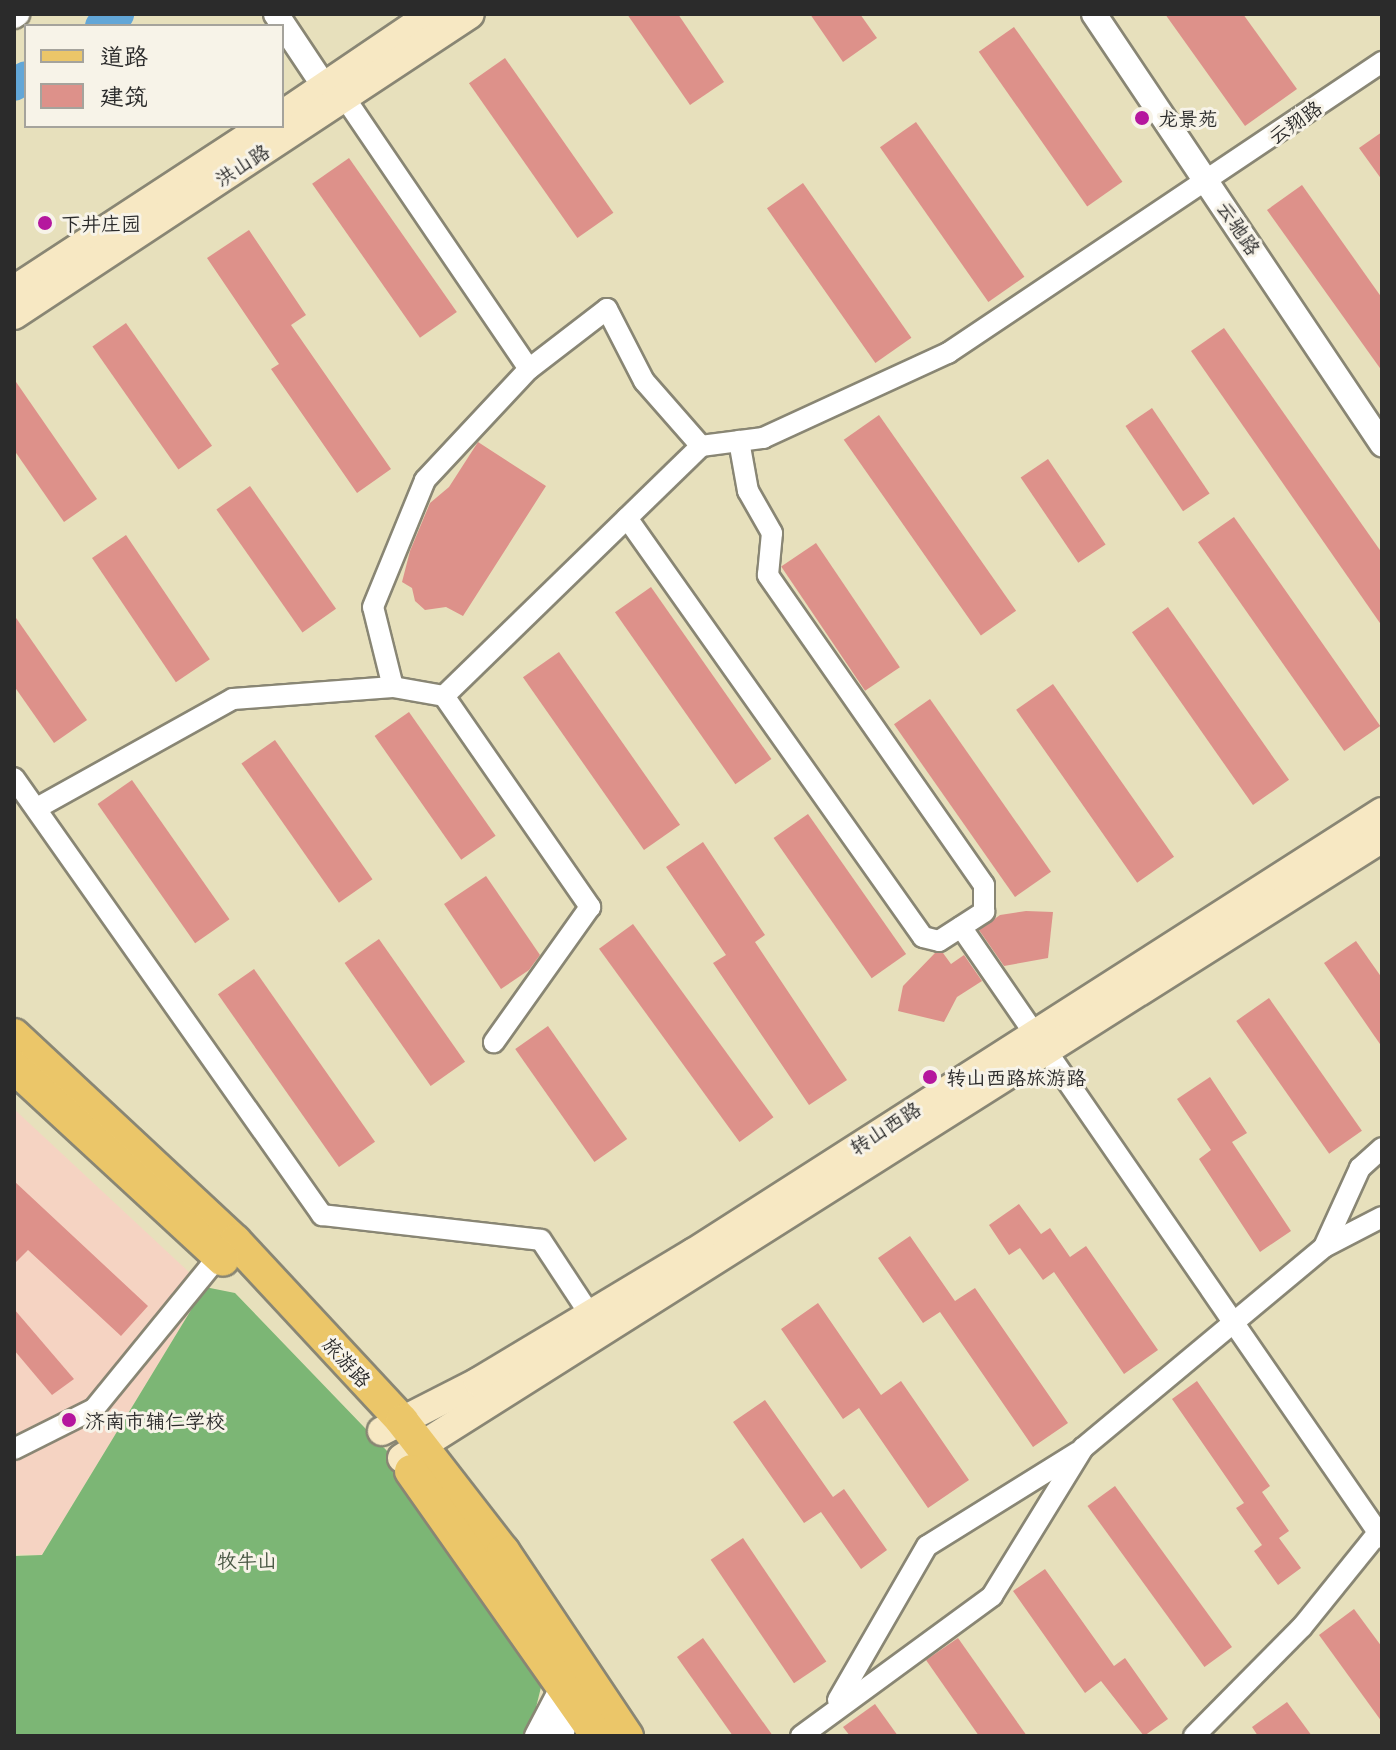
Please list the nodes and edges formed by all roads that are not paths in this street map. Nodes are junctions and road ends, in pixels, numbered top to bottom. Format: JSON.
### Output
{"nodes":[{"id":1,"x":431,"y":14,"type":"edge"},
{"id":2,"x":470,"y":14,"type":"edge"},
{"id":3,"x":1094,"y":14,"type":"edge"},
{"id":4,"x":284,"y":25,"type":"edge"},
{"id":5,"x":1382,"y":62,"type":"edge"},
{"id":6,"x":334,"y":92,"type":"junction"},
{"id":7,"x":284,"y":114,"type":"edge"},
{"id":8,"x":284,"y":127,"type":"edge"},
{"id":9,"x":262,"y":128,"type":"edge"},
{"id":10,"x":282,"y":128,"type":"edge"},
{"id":11,"x":1208,"y":182,"type":"junction"},
{"id":12,"x":14,"y":290,"type":"edge"},
{"id":13,"x":14,"y":315,"type":"edge"},
{"id":14,"x":529,"y":369,"type":"junction"},
{"id":15,"x":739,"y":441,"type":"junction"},
{"id":16,"x":1382,"y":444,"type":"edge"},
{"id":17,"x":701,"y":446,"type":"junction"},
{"id":18,"x":627,"y":518,"type":"junction"},
{"id":19,"x":393,"y":687,"type":"junction"},
{"id":20,"x":444,"y":696,"type":"junction"},
{"id":21,"x":14,"y":778,"type":"edge"},
{"id":22,"x":37,"y":808,"type":"junction"},
{"id":23,"x":1382,"y":812,"type":"edge"},
{"id":24,"x":1382,"y":838,"type":"edge"},
{"id":25,"x":961,"y":927,"type":"junction"},
{"id":26,"x":14,"y":1035,"type":"edge"},
{"id":27,"x":494,"y":1042,"type":"dead end"},
{"id":28,"x":1040,"y":1042,"type":"junction"},
{"id":29,"x":14,"y":1067,"type":"edge"},
{"id":30,"x":1382,"y":1148,"type":"edge"},
{"id":31,"x":1382,"y":1217,"type":"edge"},
{"id":32,"x":1324,"y":1247,"type":"junction"},
{"id":33,"x":219,"y":1256,"type":"junction"},
{"id":34,"x":589,"y":1313,"type":"junction"},
{"id":35,"x":1233,"y":1323,"type":"junction"},
{"id":36,"x":400,"y":1439,"type":"junction"},
{"id":37,"x":1083,"y":1448,"type":"junction"},
{"id":38,"x":14,"y":1449,"type":"edge"},
{"id":39,"x":1381,"y":1533,"type":"edge"},
{"id":40,"x":570,"y":1682,"type":"junction"},
{"id":41,"x":834,"y":1707,"type":"junction"},
{"id":42,"x":537,"y":1736,"type":"edge"},
{"id":43,"x":561,"y":1736,"type":"edge"},
{"id":44,"x":597,"y":1736,"type":"edge"},
{"id":45,"x":627,"y":1736,"type":"edge"},
{"id":46,"x":801,"y":1736,"type":"edge"},
{"id":47,"x":1194,"y":1736,"type":"edge"}],
"edges":[{"from":1,"to":6,"type":"main road","name":"洪山路"},
{"from":2,"to":6,"type":"main road","name":"洪山路"},
{"from":3,"to":11,"type":"street","name":"云驰路"},
{"from":4,"to":6,"type":"street"},
{"from":5,"to":11,"type":"street","name":"云翔路"},
{"from":6,"to":7,"type":"main road","name":"洪山路"},
{"from":6,"to":8,"type":"main road","name":"洪山路"},
{"from":6,"to":14,"type":"street"},
{"from":9,"to":12,"type":"main road","name":"洪山路"},
{"from":10,"to":13,"type":"main road","name":"洪山路"},
{"from":11,"to":15,"type":"street","name":"云翔路"},
{"from":11,"to":16,"type":"street","name":"云驰路"},
{"from":14,"to":17,"type":"street"},
{"from":14,"to":19,"type":"street"},
{"from":15,"to":17,"type":"street","name":"云翔路"},
{"from":15,"to":25,"type":"street"},
{"from":17,"to":18,"type":"street"},
{"from":18,"to":20,"type":"street"},
{"from":18,"to":25,"type":"street"},
{"from":19,"to":20,"type":"street"},
{"from":19,"to":22,"type":"street"},
{"from":20,"to":27,"type":"street"},
{"from":21,"to":22,"type":"street"},
{"from":22,"to":34,"type":"street"},
{"from":23,"to":28,"type":"main road","name":"转山西路"},
{"from":24,"to":28,"type":"main road","name":"转山西路"},
{"from":25,"to":28,"type":"street"},
{"from":26,"to":36,"type":"main road","name":"旅游路"},
{"from":28,"to":34,"type":"main road","name":"转山西路"},
{"from":28,"to":35,"type":"street"},
{"from":28,"to":36,"type":"main road","name":"转山西路"},
{"from":29,"to":33,"type":"main road","name":"旅游路"},
{"from":30,"to":32,"type":"street"},
{"from":31,"to":32,"type":"street"},
{"from":32,"to":35,"type":"street"},
{"from":33,"to":36,"type":"main road","name":"旅游路"},
{"from":33,"to":38,"type":"street"},
{"from":34,"to":36,"type":"main road","name":"转山西路"},
{"from":35,"to":37,"type":"street"},
{"from":35,"to":39,"type":"street"},
{"from":36,"to":40,"type":"main road","name":"旅游路"},
{"from":37,"to":41,"type":"street"},
{"from":37,"to":41,"type":"street"},
{"from":39,"to":47,"type":"street"},
{"from":40,"to":42,"type":"street"},
{"from":40,"to":43,"type":"street"},
{"from":40,"to":44,"type":"main road","name":"旅游路"},
{"from":40,"to":45,"type":"main road","name":"旅游路"},
{"from":41,"to":46,"type":"street"}]}
